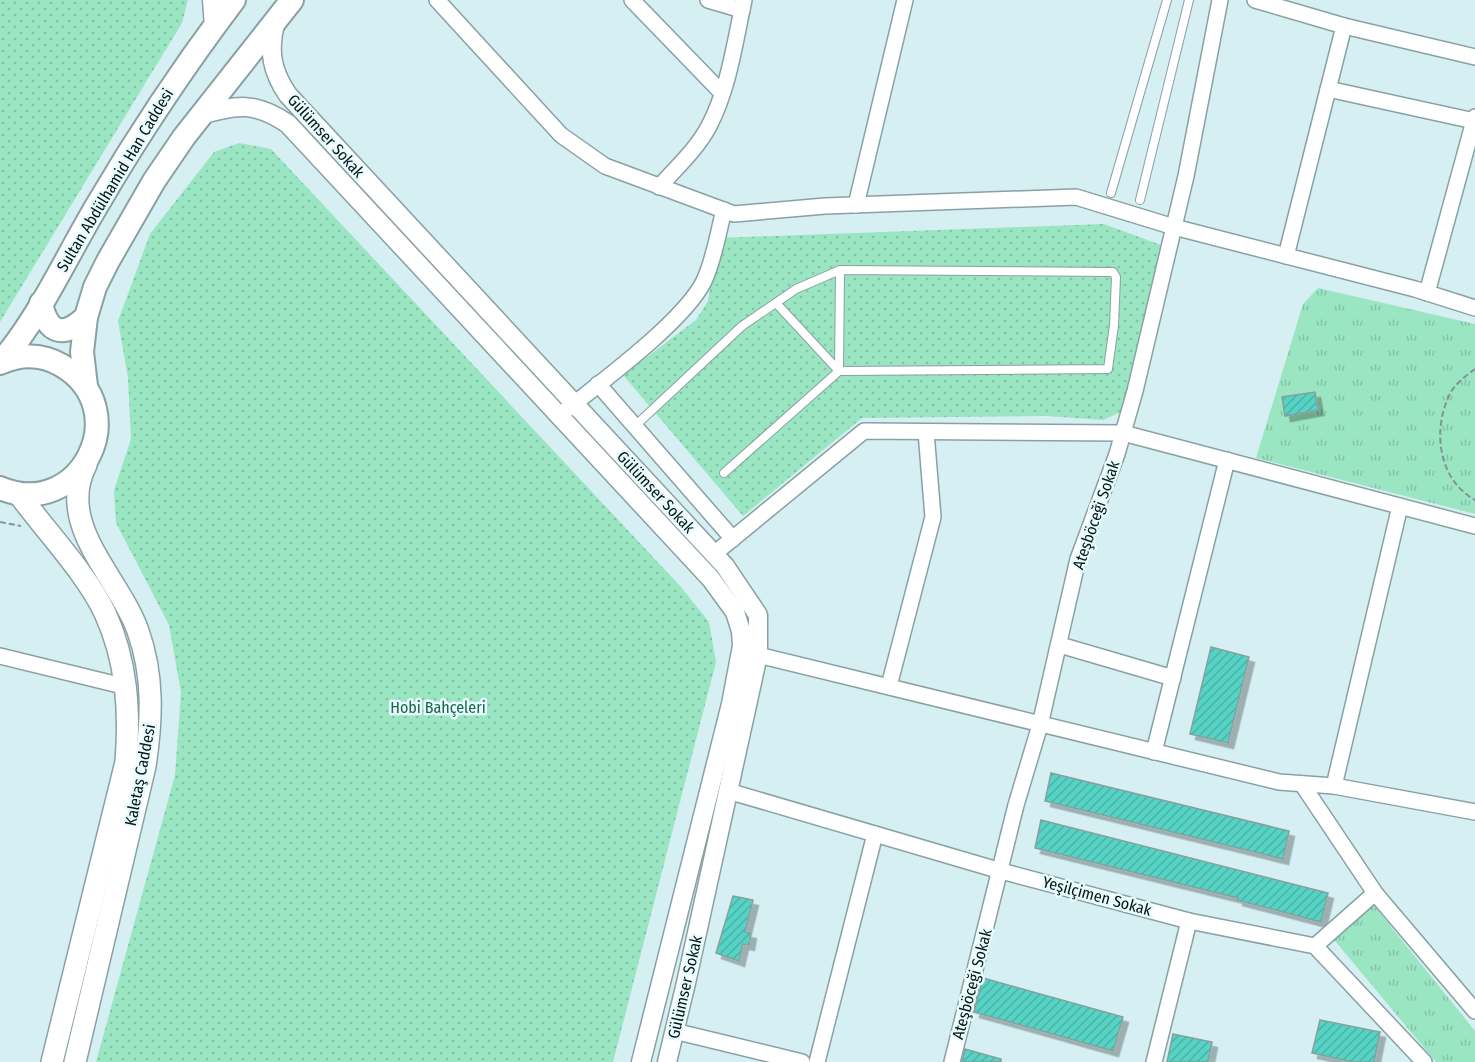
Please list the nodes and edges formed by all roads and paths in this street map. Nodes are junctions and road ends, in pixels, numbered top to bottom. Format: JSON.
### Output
{"nodes":[{"id":1,"x":212,"y":0,"type":"edge"},
{"id":2,"x":234,"y":0,"type":"edge"},
{"id":3,"x":292,"y":0,"type":"edge"},
{"id":4,"x":437,"y":0,"type":"edge"},
{"id":5,"x":632,"y":0,"type":"edge"},
{"id":6,"x":708,"y":0,"type":"edge"},
{"id":7,"x":905,"y":0,"type":"edge"},
{"id":8,"x":1167,"y":0,"type":"edge"},
{"id":9,"x":1189,"y":0,"type":"edge"},
{"id":10,"x":1220,"y":0,"type":"edge"},
{"id":11,"x":1256,"y":0,"type":"edge"},
{"id":12,"x":743,"y":5,"type":"edge"},
{"id":13,"x":275,"y":24,"type":"junction"},
{"id":14,"x":1344,"y":26,"type":"junction"},
{"id":15,"x":214,"y":27,"type":"junction"},
{"id":16,"x":1475,"y":57,"type":"edge"},
{"id":17,"x":1328,"y":88,"type":"junction"},
{"id":18,"x":722,"y":93,"type":"junction"},
{"id":19,"x":201,"y":115,"type":"junction"},
{"id":20,"x":1474,"y":119,"type":"edge"},
{"id":21,"x":659,"y":187,"type":"junction"},
{"id":22,"x":1111,"y":193,"type":"dead end"},
{"id":23,"x":1140,"y":200,"type":"dead end"},
{"id":24,"x":856,"y":205,"type":"junction"},
{"id":25,"x":724,"y":210,"type":"junction"},
{"id":26,"x":1173,"y":227,"type":"junction"},
{"id":27,"x":1286,"y":256,"type":"junction"},
{"id":28,"x":840,"y":270,"type":"junction"},
{"id":29,"x":1427,"y":293,"type":"junction"},
{"id":30,"x":41,"y":303,"type":"junction"},
{"id":31,"x":776,"y":303,"type":"junction"},
{"id":32,"x":1475,"y":308,"type":"edge"},
{"id":33,"x":86,"y":317,"type":"junction"},
{"id":34,"x":1,"y":363,"type":"edge"},
{"id":35,"x":1475,"y":369,"type":"edge"},
{"id":36,"x":839,"y":371,"type":"junction"},
{"id":37,"x":598,"y":384,"type":"junction"},
{"id":38,"x":86,"y":386,"type":"junction"},
{"id":39,"x":568,"y":409,"type":"junction"},
{"id":40,"x":634,"y":426,"type":"junction"},
{"id":41,"x":926,"y":432,"type":"junction"},
{"id":42,"x":1123,"y":433,"type":"junction"},
{"id":43,"x":1227,"y":460,"type":"junction"},
{"id":44,"x":86,"y":465,"type":"junction"},
{"id":45,"x":724,"y":473,"type":"dead end"},
{"id":46,"x":6,"y":492,"type":"edge"},
{"id":47,"x":1475,"y":500,"type":"edge"},
{"id":48,"x":1400,"y":506,"type":"junction"},
{"id":49,"x":0,"y":522,"type":"edge"},
{"id":50,"x":1475,"y":526,"type":"edge"},
{"id":51,"x":30,"y":531,"type":"dead end"},
{"id":52,"x":733,"y":539,"type":"junction"},
{"id":53,"x":714,"y":554,"type":"junction"},
{"id":54,"x":1060,"y":645,"type":"junction"},
{"id":55,"x":758,"y":654,"type":"junction"},
{"id":56,"x":0,"y":656,"type":"edge"},
{"id":57,"x":1173,"y":678,"type":"junction"},
{"id":58,"x":889,"y":686,"type":"junction"},
{"id":59,"x":127,"y":687,"type":"junction"},
{"id":60,"x":1040,"y":725,"type":"junction"},
{"id":61,"x":1154,"y":752,"type":"junction"},
{"id":62,"x":1302,"y":784,"type":"junction"},
{"id":63,"x":1334,"y":786,"type":"junction"},
{"id":64,"x":728,"y":791,"type":"junction"},
{"id":65,"x":1475,"y":812,"type":"edge"},
{"id":66,"x":875,"y":834,"type":"junction"},
{"id":67,"x":1001,"y":871,"type":"junction"},
{"id":68,"x":1375,"y":893,"type":"junction"},
{"id":69,"x":1189,"y":921,"type":"junction"},
{"id":70,"x":1315,"y":946,"type":"junction"},
{"id":71,"x":1475,"y":1011,"type":"edge"},
{"id":72,"x":674,"y":1031,"type":"junction"},
{"id":73,"x":52,"y":1062,"type":"edge"},
{"id":74,"x":75,"y":1062,"type":"edge"},
{"id":75,"x":641,"y":1062,"type":"edge"},
{"id":76,"x":667,"y":1062,"type":"edge"},
{"id":77,"x":802,"y":1062,"type":"edge"},
{"id":78,"x":818,"y":1062,"type":"edge"},
{"id":79,"x":952,"y":1062,"type":"edge"},
{"id":80,"x":1154,"y":1062,"type":"edge"},
{"id":81,"x":1423,"y":1062,"type":"edge"}],
"edges":[{"from":1,"to":15,"type":"street"},
{"from":2,"to":15,"type":"main road","name":"Sultan Abdülhamid Han Caddesi"},
{"from":3,"to":13,"type":"main road","name":"Sultan Abdülhamid Han Caddesi"},
{"from":4,"to":21,"type":"street"},
{"from":5,"to":18,"type":"street"},
{"from":6,"to":12,"type":"street"},
{"from":7,"to":24,"type":"street"},
{"from":8,"to":22,"type":"lane"},
{"from":9,"to":23,"type":"lane"},
{"from":10,"to":26,"type":"street","name":"Ateşböceği Sokak"},
{"from":11,"to":14,"type":"street"},
{"from":12,"to":18,"type":"street"},
{"from":13,"to":19,"type":"main road","name":"Sultan Abdülhamid Han Caddesi"},
{"from":13,"to":39,"type":"street","name":"Gülümser Sokak"},
{"from":14,"to":16,"type":"street"},
{"from":14,"to":17,"type":"street"},
{"from":15,"to":30,"type":"main road","name":"Sultan Abdülhamid Han Caddesi"},
{"from":17,"to":20,"type":"street"},
{"from":17,"to":27,"type":"street"},
{"from":18,"to":21,"type":"street"},
{"from":19,"to":33,"type":"main road","name":"Sultan Abdülhamid Han Caddesi"},
{"from":19,"to":39,"type":"street"},
{"from":20,"to":29,"type":"street"},
{"from":21,"to":25,"type":"street"},
{"from":24,"to":25,"type":"street"},
{"from":24,"to":26,"type":"street"},
{"from":25,"to":37,"type":"street"},
{"from":26,"to":27,"type":"street"},
{"from":26,"to":42,"type":"street","name":"Ateşböceği Sokak"},
{"from":27,"to":29,"type":"street"},
{"from":28,"to":31,"type":"lane"},
{"from":28,"to":36,"type":"lane"},
{"from":28,"to":36,"type":"lane"},
{"from":29,"to":32,"type":"street"},
{"from":30,"to":33,"type":"main road"},
{"from":30,"to":34,"type":"main road","name":"Sultan Abdülhamid Han Caddesi"},
{"from":31,"to":36,"type":"lane"},
{"from":31,"to":40,"type":"lane"},
{"from":33,"to":38,"type":"main road","name":"Sultan Abdülhamid Han Caddesi"},
{"from":34,"to":38,"type":"main road"},
{"from":35,"to":47,"type":"path"},
{"from":36,"to":45,"type":"lane"},
{"from":37,"to":39,"type":"street"},
{"from":37,"to":40,"type":"street"},
{"from":38,"to":44,"type":"main road","name":"Sultan Abdülhamid Han Caddesi"},
{"from":39,"to":53,"type":"street","name":"Gülümser Sokak"},
{"from":39,"to":75,"type":"street"},
{"from":40,"to":52,"type":"street"},
{"from":41,"to":42,"type":"street"},
{"from":41,"to":52,"type":"street"},
{"from":41,"to":58,"type":"street"},
{"from":42,"to":43,"type":"street"},
{"from":42,"to":54,"type":"street","name":"Ateşböceği Sokak"},
{"from":43,"to":48,"type":"street"},
{"from":43,"to":57,"type":"street"},
{"from":44,"to":46,"type":"main road"},
{"from":44,"to":74,"type":"main road","name":"Kaletaş Caddesi"},
{"from":46,"to":59,"type":"main road","name":"Kaletaş Caddesi"},
{"from":48,"to":50,"type":"street"},
{"from":48,"to":63,"type":"street"},
{"from":49,"to":51,"type":"path"},
{"from":52,"to":53,"type":"street"},
{"from":53,"to":55,"type":"street","name":"Gülümser Sokak"},
{"from":54,"to":57,"type":"street"},
{"from":54,"to":60,"type":"street","name":"Ateşböceği Sokak"},
{"from":55,"to":58,"type":"street"},
{"from":55,"to":64,"type":"street","name":"Gülümser Sokak"},
{"from":56,"to":59,"type":"street"},
{"from":57,"to":61,"type":"street"},
{"from":58,"to":60,"type":"street"},
{"from":59,"to":73,"type":"main road","name":"Kaletaş Caddesi"},
{"from":60,"to":61,"type":"street"},
{"from":60,"to":67,"type":"street","name":"Ateşböceği Sokak"},
{"from":61,"to":62,"type":"street"},
{"from":62,"to":63,"type":"street"},
{"from":62,"to":68,"type":"street"},
{"from":63,"to":65,"type":"street"},
{"from":64,"to":66,"type":"street","name":"Yeşilçimen Sokak"},
{"from":64,"to":72,"type":"street","name":"Gülümser Sokak"},
{"from":66,"to":67,"type":"street","name":"Yeşilçimen Sokak"},
{"from":66,"to":78,"type":"street"},
{"from":67,"to":69,"type":"street","name":"Yeşilçimen Sokak"},
{"from":67,"to":79,"type":"street","name":"Ateşböceği Sokak"},
{"from":68,"to":70,"type":"street"},
{"from":68,"to":71,"type":"street"},
{"from":69,"to":70,"type":"street","name":"Yeşilçimen Sokak"},
{"from":69,"to":80,"type":"street"},
{"from":70,"to":81,"type":"street"},
{"from":72,"to":76,"type":"street","name":"Gülümser Sokak"},
{"from":72,"to":77,"type":"street"}]}
